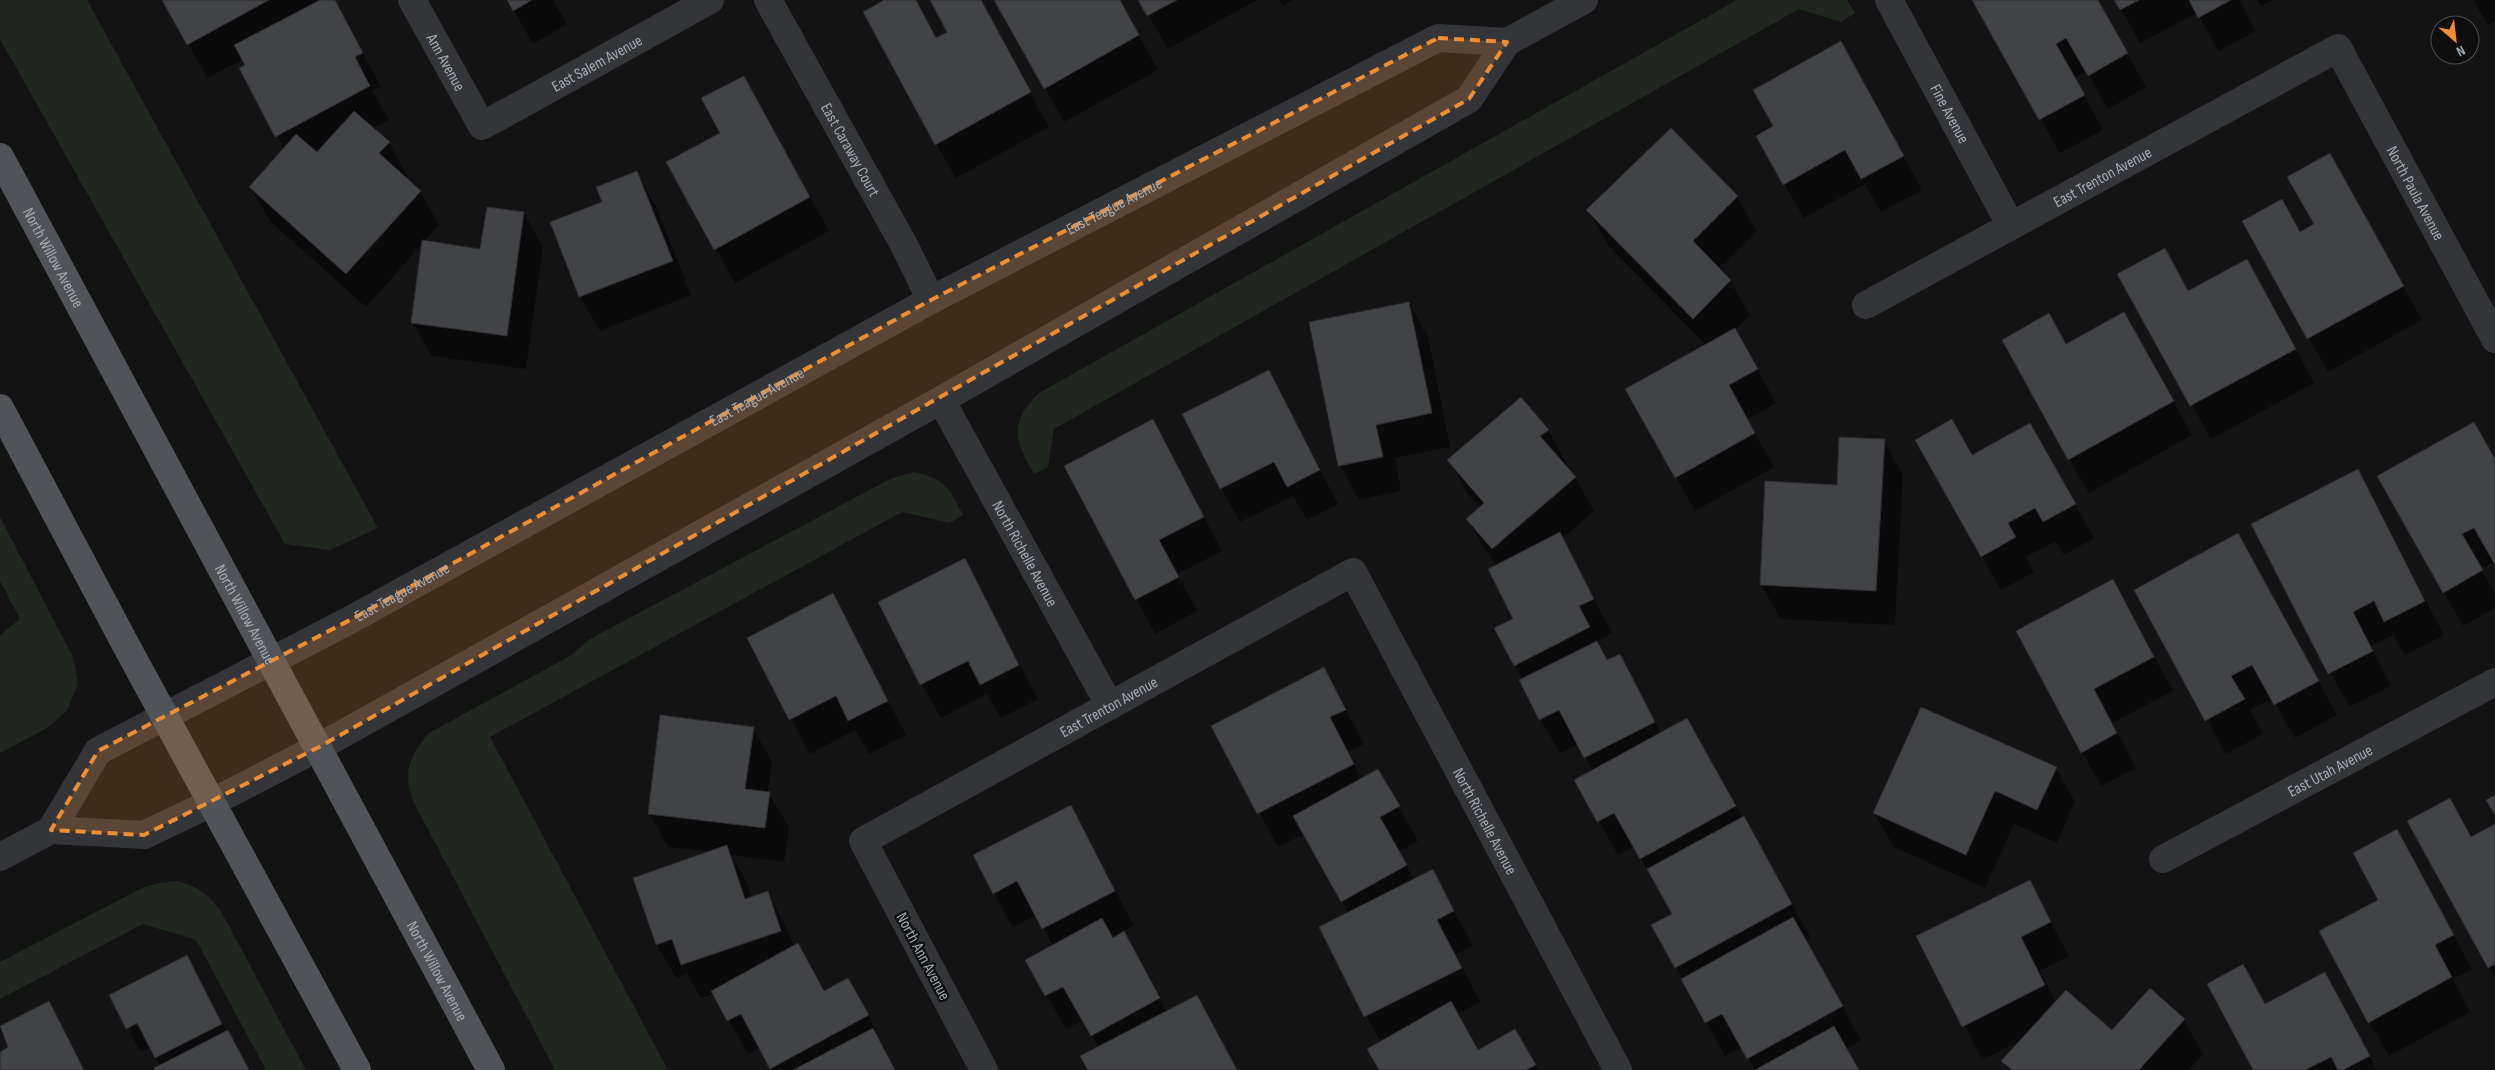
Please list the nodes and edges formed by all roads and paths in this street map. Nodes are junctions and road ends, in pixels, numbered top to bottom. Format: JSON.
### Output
{"nodes":[{"id":1,"x":412,"y":0,"type":"edge"},
{"id":2,"x":710,"y":0,"type":"edge"},
{"id":3,"x":768,"y":0,"type":"edge"},
{"id":4,"x":1584,"y":0,"type":"edge"},
{"id":5,"x":1889,"y":0,"type":"edge"},
{"id":6,"x":1507,"y":42,"type":"junction"},
{"id":7,"x":2338,"y":48,"type":"joint"},
{"id":8,"x":482,"y":126,"type":"joint"},
{"id":9,"x":0,"y":157,"type":"edge"},
{"id":10,"x":2011,"y":226,"type":"junction"},
{"id":11,"x":931,"y":300,"type":"junction"},
{"id":12,"x":1866,"y":305,"type":"dead end"},
{"id":13,"x":2495,"y":339,"type":"edge"},
{"id":14,"x":941,"y":400,"type":"junction"},
{"id":15,"x":0,"y":408,"type":"edge"},
{"id":16,"x":1353,"y":572,"type":"joint"},
{"id":17,"x":271,"y":661,"type":"junction"},
{"id":18,"x":2495,"y":682,"type":"edge"},
{"id":19,"x":1110,"y":706,"type":"junction"},
{"id":20,"x":164,"y":717,"type":"junction"},
{"id":21,"x":319,"y":747,"type":"junction"},
{"id":22,"x":211,"y":803,"type":"junction"},
{"id":23,"x":51,"y":830,"type":"junction"},
{"id":24,"x":863,"y":841,"type":"joint"},
{"id":25,"x":0,"y":857,"type":"edge"},
{"id":26,"x":2163,"y":859,"type":"dead end"},
{"id":27,"x":358,"y":1070,"type":"edge"},
{"id":28,"x":491,"y":1070,"type":"edge"},
{"id":29,"x":984,"y":1070,"type":"edge"},
{"id":30,"x":1618,"y":1070,"type":"edge"}],
"edges":[{"from":1,"to":8,"type":"street","name":"Ann Avenue"},
{"from":2,"to":8,"type":"street","name":"East Salem Avenue"},
{"from":3,"to":11,"type":"street","name":"East Caraway Court"},
{"from":4,"to":6,"type":"street"},
{"from":5,"to":10,"type":"street","name":"Fine Avenue"},
{"from":6,"to":11,"type":"street","name":"East Teague Avenue"},
{"from":6,"to":14,"type":"street"},
{"from":7,"to":10,"type":"street","name":"East Trenton Avenue"},
{"from":7,"to":13,"type":"street","name":"North Paula Avenue"},
{"from":9,"to":17,"type":"main road","name":"North Willow Avenue"},
{"from":10,"to":12,"type":"street","name":"East Trenton Avenue"},
{"from":11,"to":17,"type":"street","name":"East Teague Avenue"},
{"from":14,"to":19,"type":"street","name":"North Richelle Avenue"},
{"from":14,"to":21,"type":"street"},
{"from":15,"to":20,"type":"main road"},
{"from":16,"to":19,"type":"street","name":"East Trenton Avenue"},
{"from":16,"to":30,"type":"street","name":"North Richelle Avenue"},
{"from":17,"to":20,"type":"street","name":"East Teague Avenue"},
{"from":17,"to":21,"type":"main road","name":"North Willow Avenue"},
{"from":18,"to":26,"type":"street","name":"East Utah Avenue"},
{"from":19,"to":24,"type":"street","name":"East Trenton Avenue"},
{"from":20,"to":22,"type":"main road"},
{"from":20,"to":23,"type":"street","name":"East Teague Avenue"},
{"from":21,"to":22,"type":"street"},
{"from":21,"to":28,"type":"main road","name":"North Willow Avenue"},
{"from":22,"to":23,"type":"street"},
{"from":22,"to":27,"type":"main road"},
{"from":23,"to":25,"type":"street"},
{"from":24,"to":29,"type":"street","name":"North Ann Avenue"}]}
